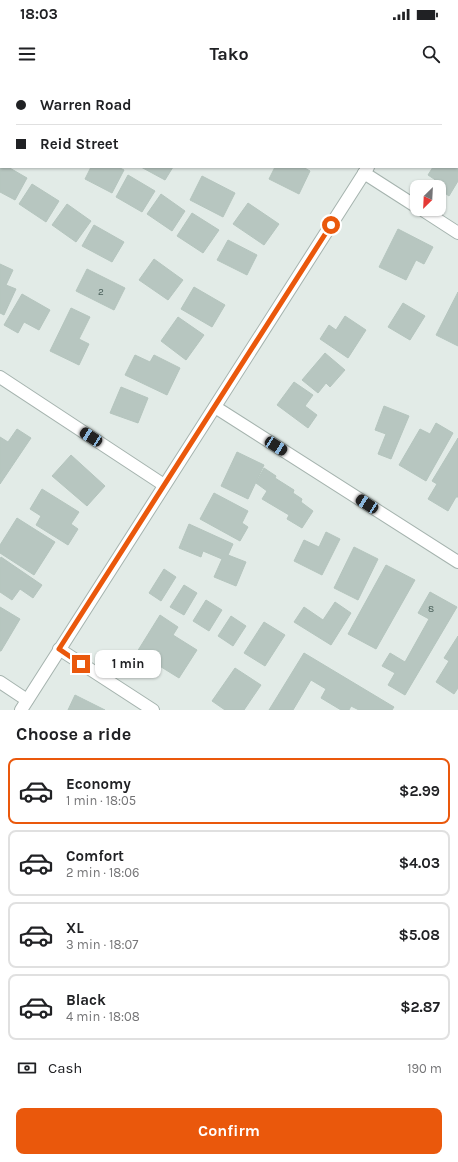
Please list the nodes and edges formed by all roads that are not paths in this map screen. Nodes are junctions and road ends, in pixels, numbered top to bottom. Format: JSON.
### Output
{"nodes":[{"id":1,"x":366,"y":170,"type":"edge"},
{"id":2,"x":410,"y":202,"type":"edge"},
{"id":3,"x":432,"y":216,"type":"edge"},
{"id":4,"x":458,"y":232,"type":"edge"},
{"id":5,"x":0,"y":377,"type":"edge"},
{"id":6,"x":215,"y":407,"type":"junction"},
{"id":7,"x":164,"y":485,"type":"junction"},
{"id":8,"x":458,"y":562,"type":"edge"},
{"id":9,"x":59,"y":649,"type":"junction"},
{"id":10,"x":0,"y":682,"type":"edge"},
{"id":11,"x":27,"y":700,"type":"junction"},
{"id":12,"x":21,"y":710,"type":"edge"},
{"id":13,"x":153,"y":710,"type":"edge"}],
"edges":[{"from":1,"to":2,"type":"street"},
{"from":1,"to":6,"type":"street"},
{"from":3,"to":4,"type":"street"},
{"from":5,"to":7,"type":"street"},
{"from":6,"to":7,"type":"street"},
{"from":6,"to":8,"type":"street"},
{"from":7,"to":9,"type":"street"},
{"from":9,"to":11,"type":"street"},
{"from":9,"to":13,"type":"street"},
{"from":10,"to":11,"type":"street"},
{"from":11,"to":12,"type":"street"}]}
